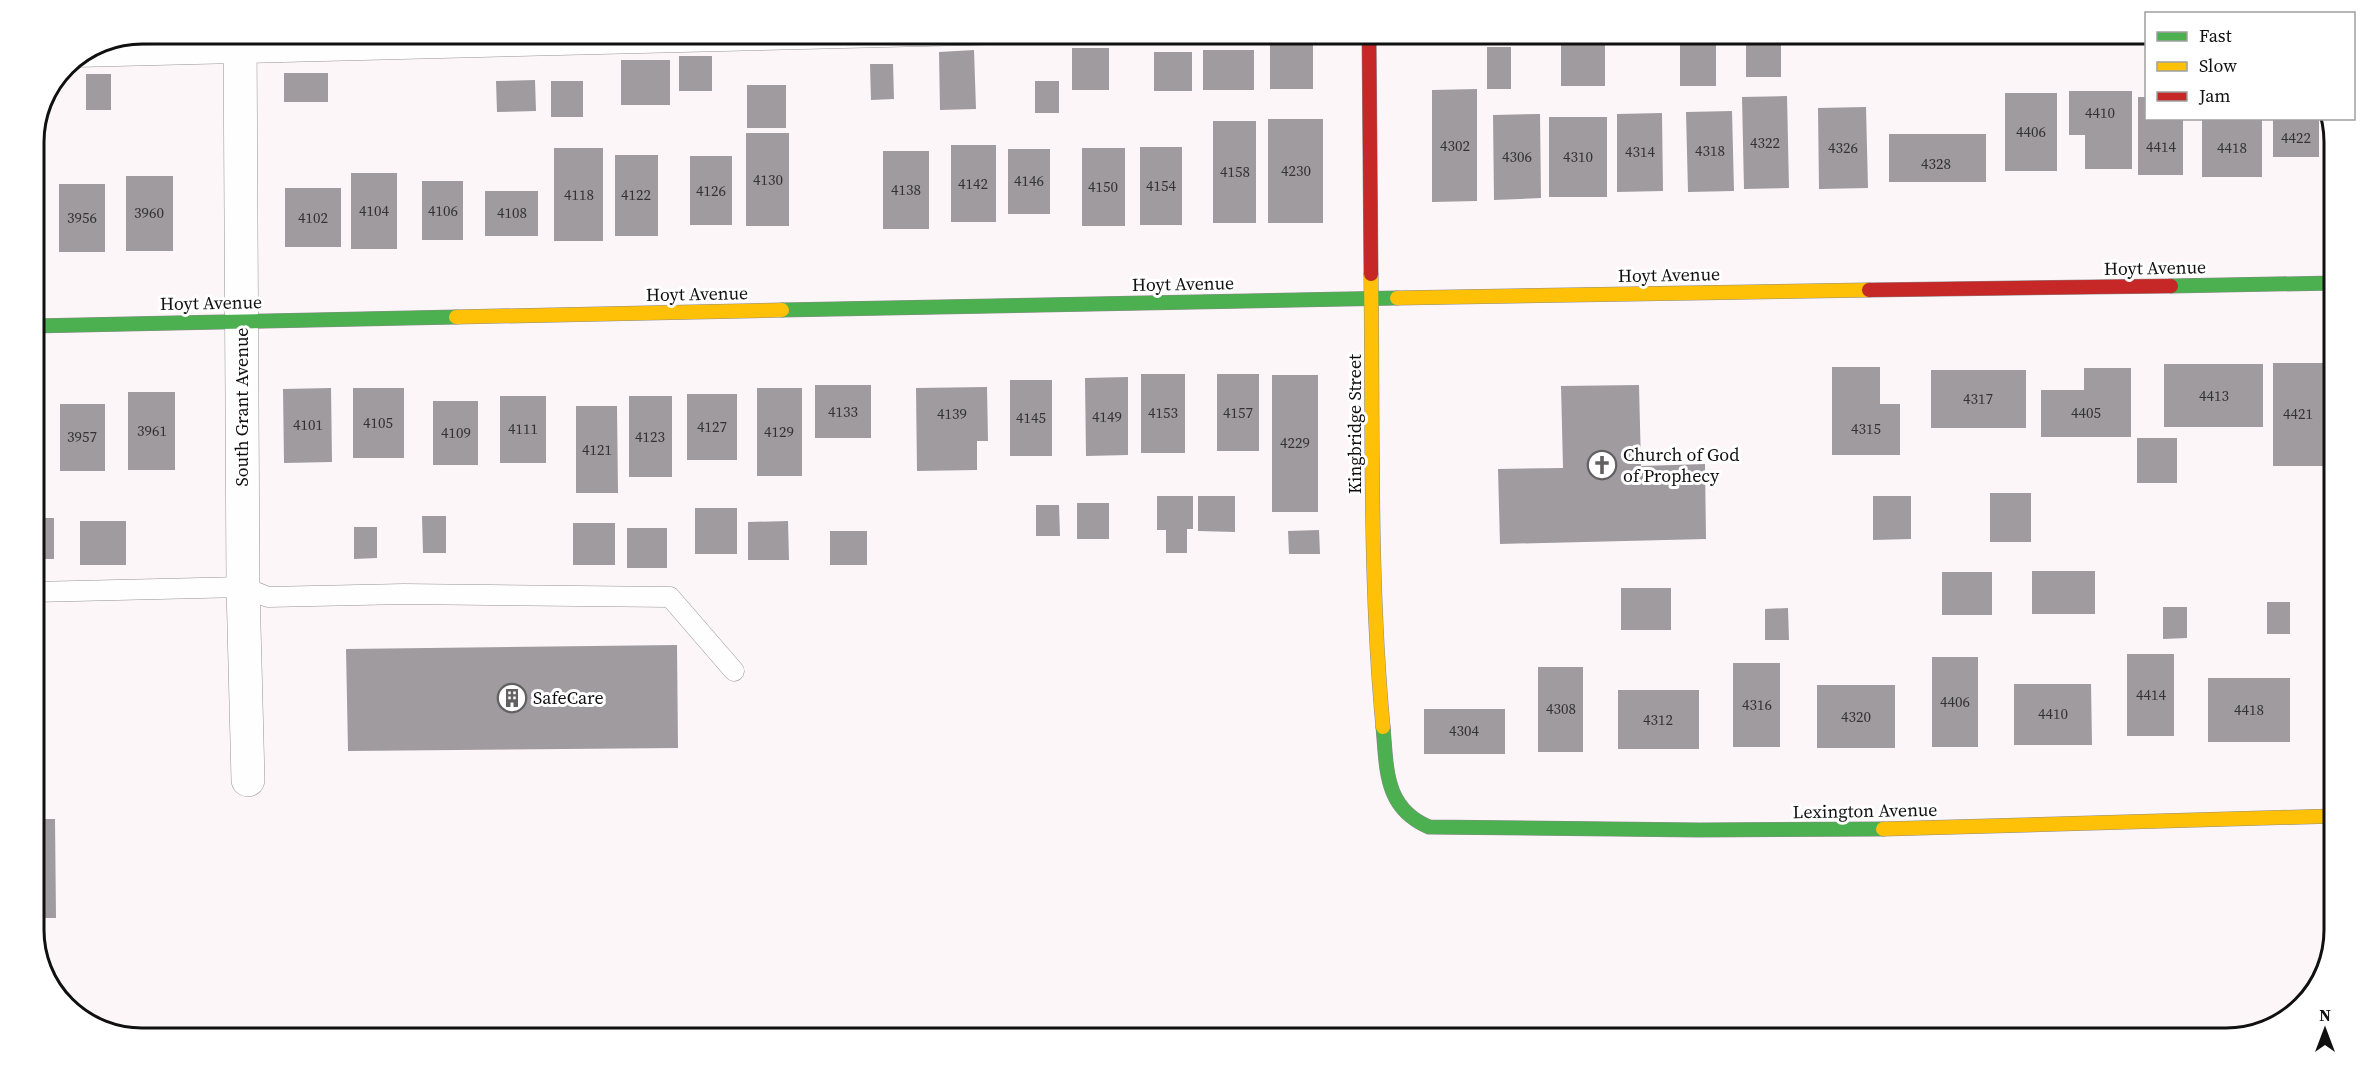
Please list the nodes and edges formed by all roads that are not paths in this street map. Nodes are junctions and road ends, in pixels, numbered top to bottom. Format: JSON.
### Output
{"nodes":[{"id":1,"x":228,"y":44,"type":"edge"},
{"id":2,"x":240,"y":44,"type":"edge"},
{"id":3,"x":1369,"y":44,"type":"edge"},
{"id":4,"x":96,"y":55,"type":"edge"},
{"id":5,"x":2323,"y":283,"type":"edge"},
{"id":6,"x":1372,"y":297,"type":"junction"},
{"id":7,"x":242,"y":321,"type":"junction"},
{"id":8,"x":44,"y":326,"type":"edge"},
{"id":9,"x":243,"y":587,"type":"junction"},
{"id":10,"x":44,"y":592,"type":"edge"},
{"id":11,"x":735,"y":670,"type":"dead end"},
{"id":12,"x":248,"y":780,"type":"dead end"},
{"id":13,"x":1402,"y":811,"type":"joint"},
{"id":14,"x":2324,"y":816,"type":"edge"}],
"edges":[{"from":1,"to":4,"type":"lane"},
{"from":2,"to":7,"type":"street","name":"South Grant Avenue"},
{"from":3,"to":6,"type":"street","name":"Kingbridge Street"},
{"from":5,"to":6,"type":"street","name":"Hoyt Avenue"},
{"from":6,"to":7,"type":"street","name":"Hoyt Avenue"},
{"from":6,"to":13,"type":"street","name":"Kingbridge Street"},
{"from":7,"to":8,"type":"street","name":"Hoyt Avenue"},
{"from":7,"to":9,"type":"street","name":"South Grant Avenue"},
{"from":9,"to":10,"type":"lane"},
{"from":9,"to":11,"type":"lane"},
{"from":9,"to":12,"type":"street","name":"South Grant Avenue"},
{"from":13,"to":14,"type":"street","name":"Lexington Avenue"}]}
